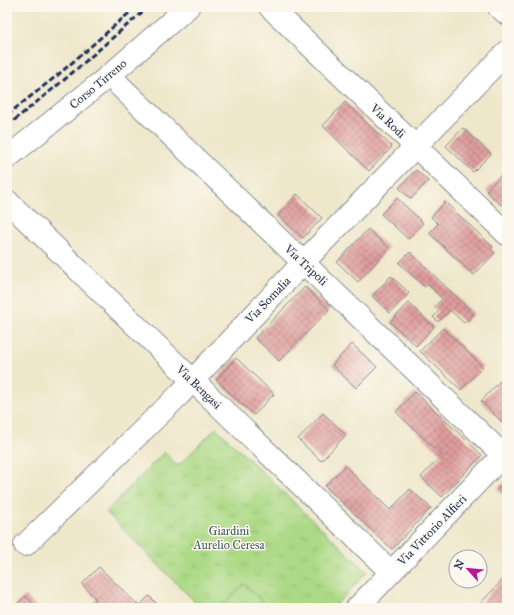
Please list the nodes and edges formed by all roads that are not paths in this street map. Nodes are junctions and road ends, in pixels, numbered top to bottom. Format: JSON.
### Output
{"nodes":[{"id":1,"x":188,"y":7,"type":"edge"},
{"id":2,"x":270,"y":7,"type":"edge"},
{"id":3,"x":499,"y":7,"type":"edge"},
{"id":4,"x":507,"y":14,"type":"edge"},
{"id":5,"x":507,"y":52,"type":"edge"},
{"id":6,"x":110,"y":74,"type":"junction"},
{"id":7,"x":416,"y":146,"type":"junction"},
{"id":8,"x":7,"y":158,"type":"edge"},
{"id":9,"x":7,"y":201,"type":"edge"},
{"id":10,"x":507,"y":234,"type":"edge"},
{"id":11,"x":304,"y":262,"type":"junction"},
{"id":12,"x":192,"y":380,"type":"junction"},
{"id":13,"x":505,"y":453,"type":"edge"},
{"id":14,"x":25,"y":544,"type":"dead end"},
{"id":15,"x":391,"y":572,"type":"junction"},
{"id":16,"x":357,"y":608,"type":"edge"}],
"edges":[{"from":1,"to":6,"type":"street","name":"Corso Tirreno"},
{"from":2,"to":7,"type":"street","name":"Via Rodi"},
{"from":3,"to":4,"type":"street"},
{"from":5,"to":7,"type":"street","name":"Via Somalia"},
{"from":6,"to":8,"type":"street","name":"Corso Tirreno"},
{"from":6,"to":11,"type":"street","name":"Via Tripoli"},
{"from":7,"to":10,"type":"street","name":"Via Rodi"},
{"from":7,"to":11,"type":"street","name":"Via Somalia"},
{"from":9,"to":12,"type":"street","name":"Via Bengasi"},
{"from":11,"to":12,"type":"street","name":"Via Somalia"},
{"from":11,"to":13,"type":"street","name":"Via Tripoli"},
{"from":12,"to":14,"type":"street","name":"Via Somalia"},
{"from":12,"to":15,"type":"street","name":"Via Bengasi"},
{"from":13,"to":15,"type":"street","name":"Via Vittorio Alfieri"},
{"from":15,"to":16,"type":"street","name":"Via Vittorio Alfieri"}]}
